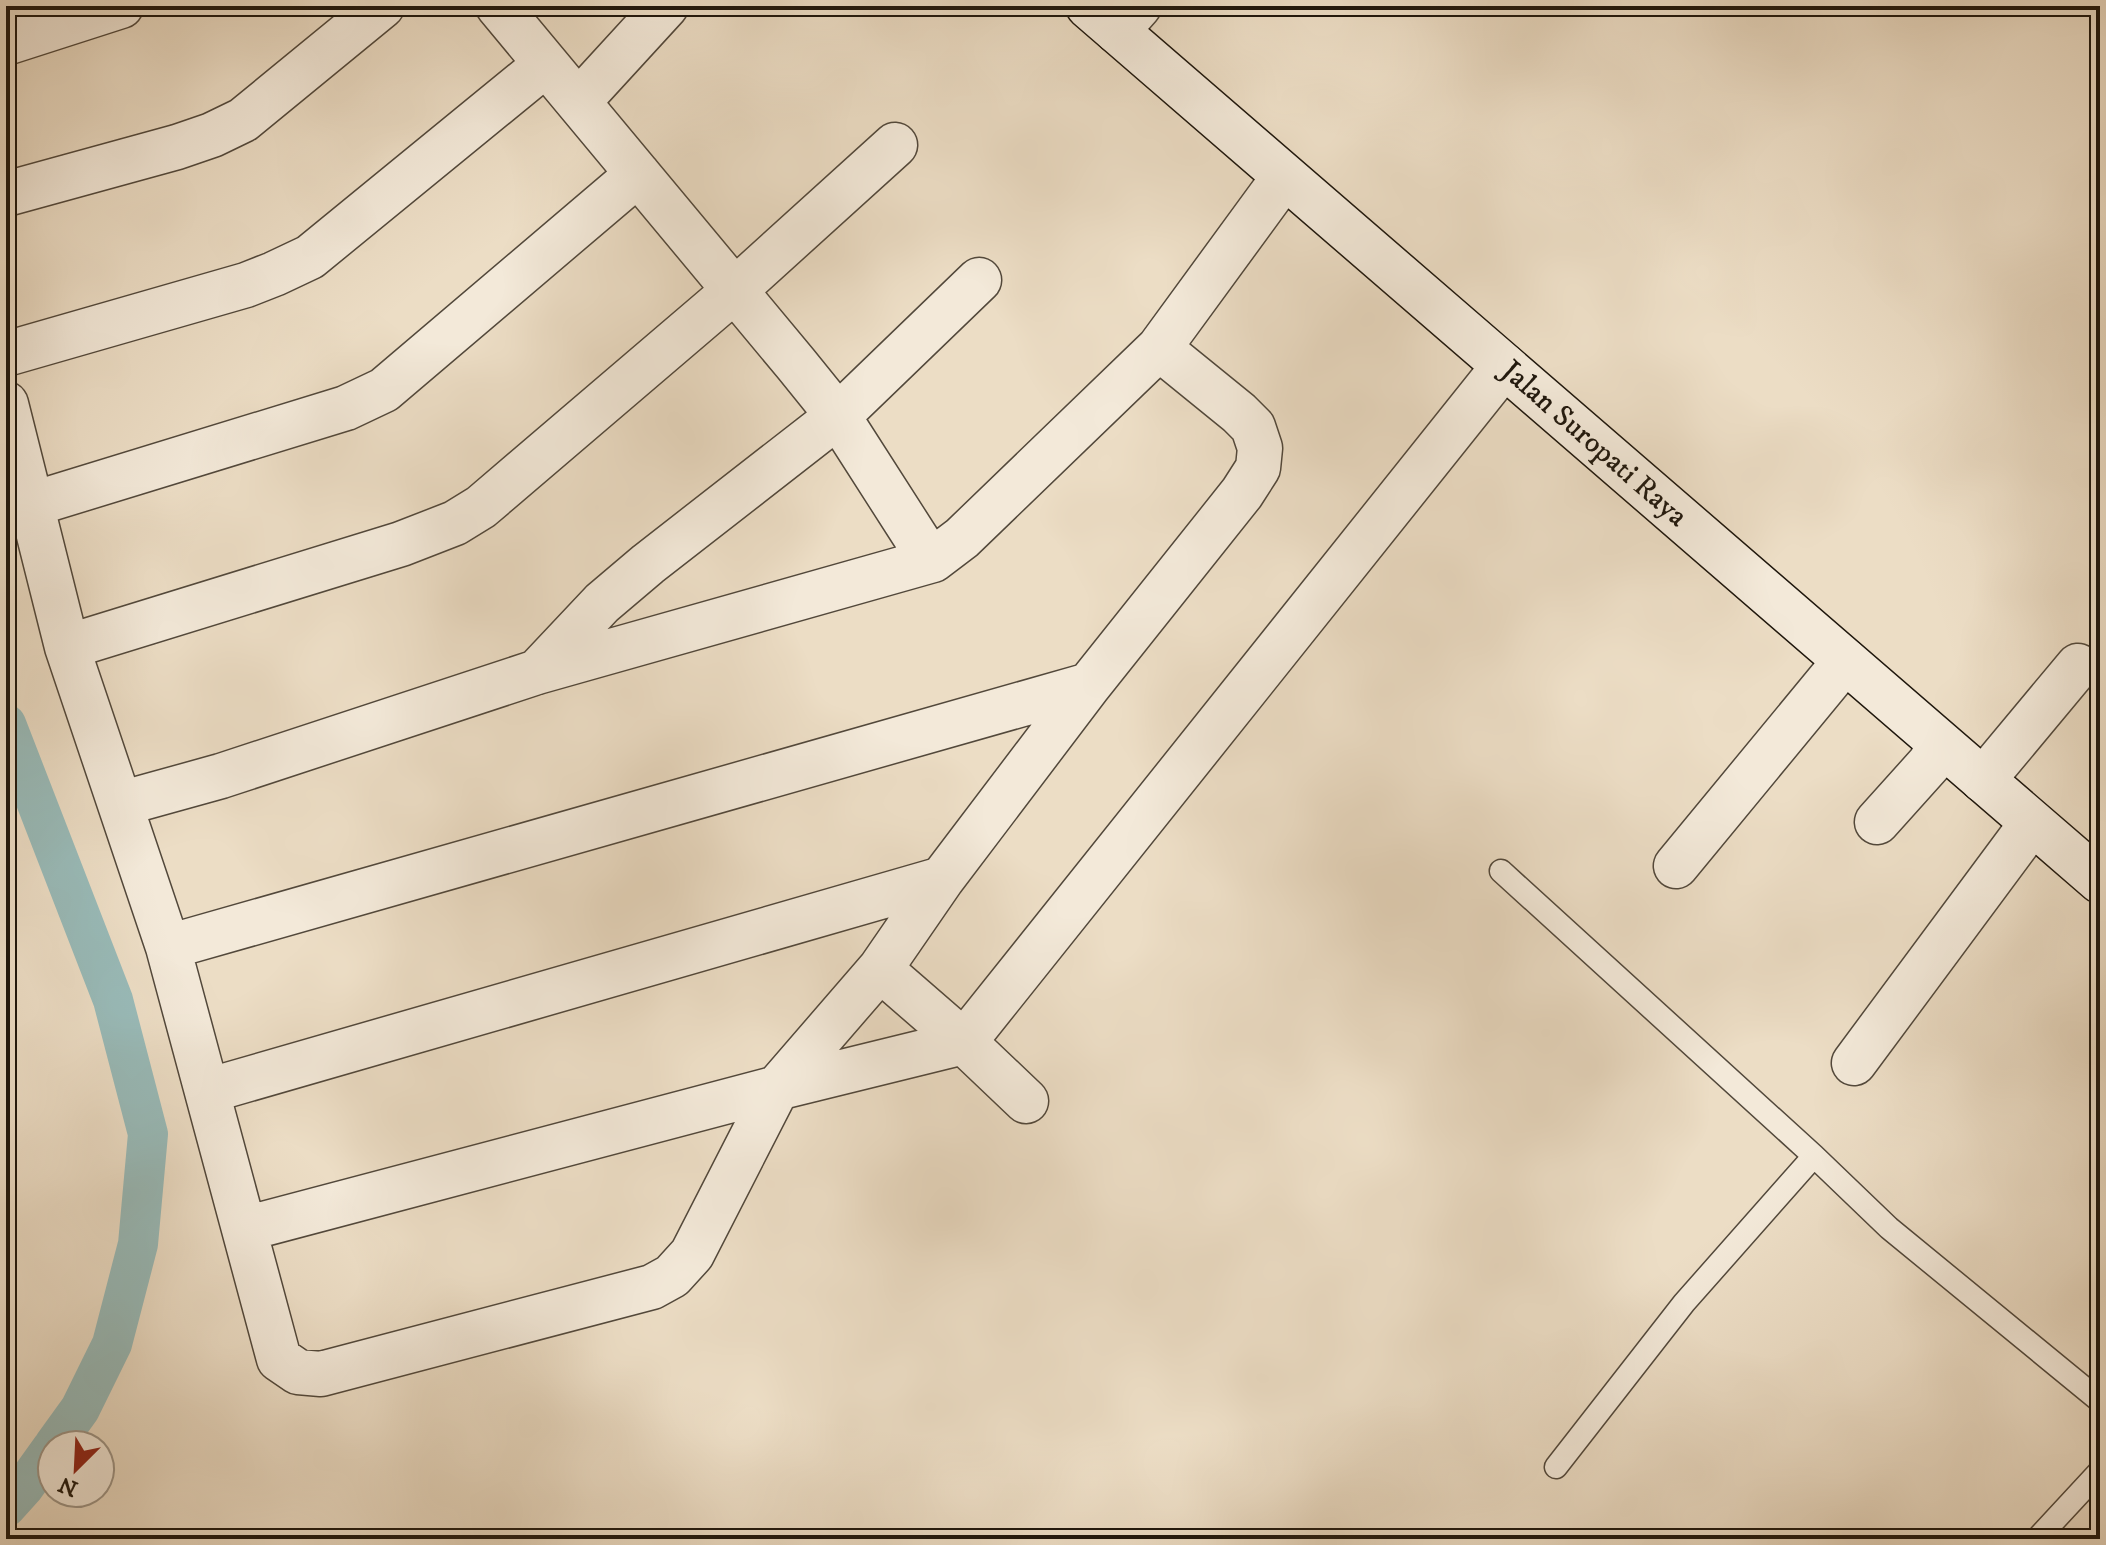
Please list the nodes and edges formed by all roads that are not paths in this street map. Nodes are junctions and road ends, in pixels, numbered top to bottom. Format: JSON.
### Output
{"nodes":[{"id":1,"x":121,"y":6,"type":"edge"},
{"id":2,"x":382,"y":6,"type":"edge"},
{"id":3,"x":498,"y":6,"type":"edge"},
{"id":4,"x":666,"y":6,"type":"edge"},
{"id":5,"x":1115,"y":14,"type":"edge"},
{"id":6,"x":6,"y":43,"type":"edge"},
{"id":7,"x":546,"y":64,"type":"junction"},
{"id":8,"x":578,"y":102,"type":"junction"},
{"id":9,"x":895,"y":145,"type":"dead end"},
{"id":10,"x":638,"y":174,"type":"junction"},
{"id":11,"x":1284,"y":177,"type":"junction"},
{"id":12,"x":6,"y":194,"type":"edge"},
{"id":13,"x":979,"y":280,"type":"dead end"},
{"id":14,"x":735,"y":290,"type":"junction"},
{"id":15,"x":1159,"y":348,"type":"junction"},
{"id":16,"x":6,"y":354,"type":"edge"},
{"id":17,"x":1504,"y":366,"type":"junction"},
{"id":18,"x":6,"y":404,"type":"edge"},
{"id":19,"x":838,"y":416,"type":"junction"},
{"id":20,"x":33,"y":504,"type":"junction"},
{"id":21,"x":933,"y":560,"type":"junction"},
{"id":22,"x":67,"y":647,"type":"junction"},
{"id":23,"x":1845,"y":661,"type":"junction"},
{"id":24,"x":2078,"y":666,"type":"dead end"},
{"id":25,"x":537,"y":672,"type":"junction"},
{"id":26,"x":1089,"y":685,"type":"junction"},
{"id":27,"x":1940,"y":744,"type":"junction"},
{"id":28,"x":1983,"y":780,"type":"junction"},
{"id":29,"x":120,"y":804,"type":"junction"},
{"id":30,"x":1877,"y":822,"type":"dead end"},
{"id":31,"x":2032,"y":823,"type":"junction"},
{"id":32,"x":1676,"y":866,"type":"dead end"},
{"id":33,"x":1501,"y":871,"type":"dead end"},
{"id":34,"x":942,"y":879,"type":"junction"},
{"id":35,"x":2100,"y":881,"type":"edge"},
{"id":36,"x":168,"y":947,"type":"junction"},
{"id":37,"x":880,"y":969,"type":"junction"},
{"id":38,"x":964,"y":1042,"type":"junction"},
{"id":39,"x":1854,"y":1063,"type":"dead end"},
{"id":40,"x":777,"y":1088,"type":"junction"},
{"id":41,"x":207,"y":1091,"type":"junction"},
{"id":42,"x":1026,"y":1101,"type":"dead end"},
{"id":43,"x":1814,"y":1156,"type":"junction"},
{"id":44,"x":245,"y":1229,"type":"junction"},
{"id":45,"x":2100,"y":1401,"type":"edge"},
{"id":46,"x":1556,"y":1467,"type":"dead end"},
{"id":47,"x":2100,"y":1471,"type":"edge"},
{"id":48,"x":2037,"y":1539,"type":"edge"}],
"edges":[{"from":1,"to":6,"type":"street"},
{"from":2,"to":12,"type":"street"},
{"from":3,"to":7,"type":"street"},
{"from":4,"to":8,"type":"street"},
{"from":5,"to":11,"type":"street","name":"Jalan Suropati Raya"},
{"from":7,"to":8,"type":"street"},
{"from":7,"to":16,"type":"street"},
{"from":8,"to":10,"type":"street"},
{"from":9,"to":14,"type":"street"},
{"from":10,"to":14,"type":"street"},
{"from":10,"to":20,"type":"street"},
{"from":11,"to":15,"type":"street"},
{"from":11,"to":17,"type":"street","name":"Jalan Suropati Raya"},
{"from":13,"to":19,"type":"street"},
{"from":14,"to":19,"type":"street"},
{"from":14,"to":22,"type":"street"},
{"from":15,"to":21,"type":"street"},
{"from":15,"to":26,"type":"street"},
{"from":17,"to":23,"type":"street","name":"Jalan Suropati Raya"},
{"from":17,"to":38,"type":"street"},
{"from":18,"to":20,"type":"street"},
{"from":19,"to":21,"type":"street"},
{"from":19,"to":25,"type":"street"},
{"from":20,"to":22,"type":"street"},
{"from":21,"to":25,"type":"street"},
{"from":22,"to":29,"type":"street"},
{"from":23,"to":27,"type":"street","name":"Jalan Suropati Raya"},
{"from":23,"to":32,"type":"street"},
{"from":24,"to":28,"type":"street"},
{"from":25,"to":29,"type":"street"},
{"from":26,"to":34,"type":"street"},
{"from":26,"to":36,"type":"street"},
{"from":27,"to":28,"type":"street","name":"Jalan Suropati Raya"},
{"from":27,"to":30,"type":"street"},
{"from":28,"to":31,"type":"street","name":"Jalan Suropati Raya"},
{"from":29,"to":36,"type":"street"},
{"from":31,"to":35,"type":"street","name":"Jalan Suropati Raya"},
{"from":31,"to":39,"type":"street"},
{"from":33,"to":43,"type":"lane"},
{"from":34,"to":37,"type":"street"},
{"from":34,"to":41,"type":"street"},
{"from":36,"to":41,"type":"street"},
{"from":37,"to":38,"type":"street"},
{"from":37,"to":40,"type":"street"},
{"from":38,"to":40,"type":"street"},
{"from":38,"to":42,"type":"street"},
{"from":40,"to":44,"type":"street"},
{"from":40,"to":44,"type":"street"},
{"from":41,"to":44,"type":"street"},
{"from":43,"to":45,"type":"lane"},
{"from":43,"to":46,"type":"lane"},
{"from":47,"to":48,"type":"lane"}]}
